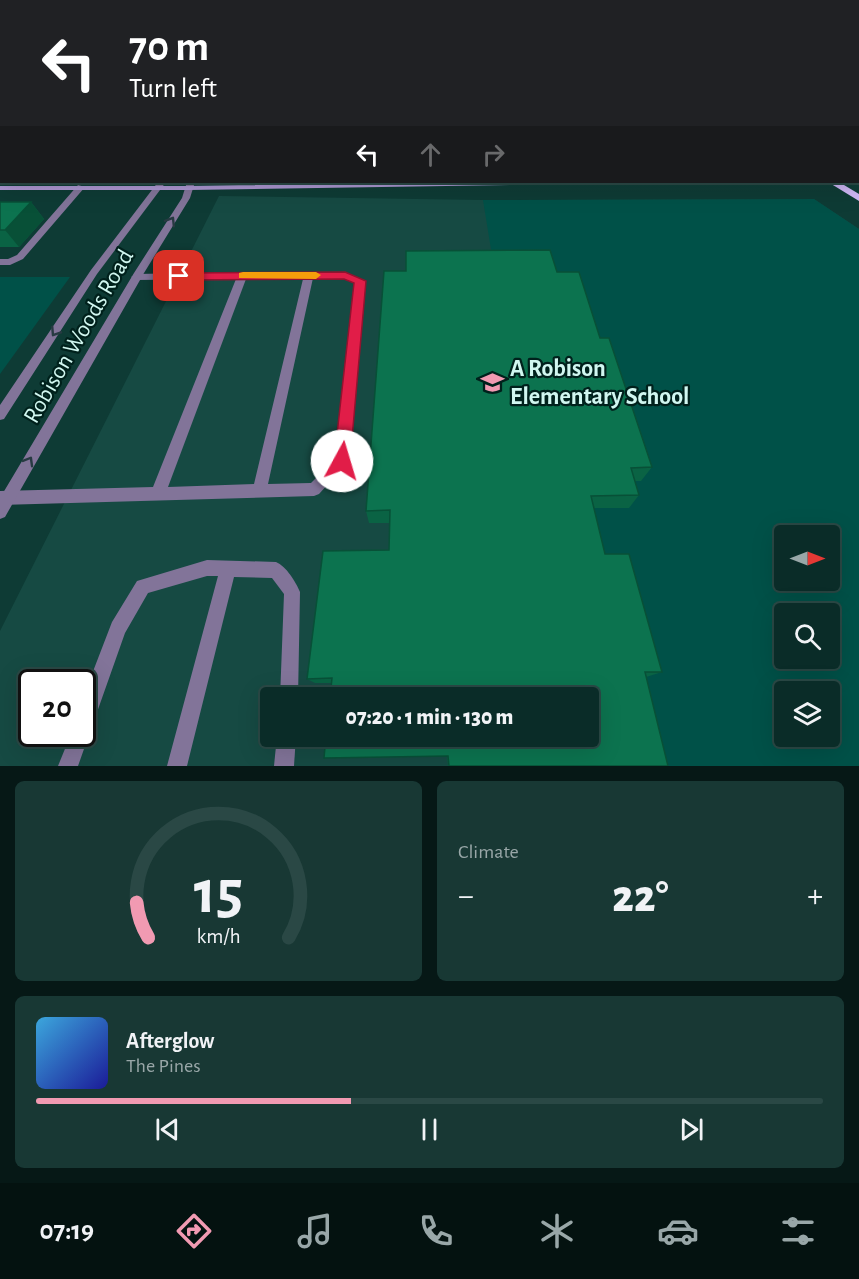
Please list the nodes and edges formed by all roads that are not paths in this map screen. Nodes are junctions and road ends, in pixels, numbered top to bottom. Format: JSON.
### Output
{"nodes":[{"id":1,"x":481,"y":183,"type":"edge"},
{"id":2,"x":835,"y":183,"type":"edge"},
{"id":3,"x":159,"y":185,"type":"edge"},
{"id":4,"x":190,"y":185,"type":"edge"},
{"id":5,"x":81,"y":187,"type":"junction"},
{"id":6,"x":0,"y":188,"type":"edge"},
{"id":7,"x":859,"y":198,"type":"edge"},
{"id":8,"x":0,"y":262,"type":"edge"},
{"id":9,"x":243,"y":275,"type":"junction"},
{"id":10,"x":309,"y":275,"type":"junction"},
{"id":11,"x":136,"y":277,"type":"junction"},
{"id":12,"x":0,"y":415,"type":"edge"},
{"id":13,"x":260,"y":490,"type":"junction"},
{"id":14,"x":158,"y":492,"type":"junction"},
{"id":15,"x":4,"y":498,"type":"edge"},
{"id":16,"x":0,"y":512,"type":"edge"},
{"id":17,"x":228,"y":568,"type":"junction"},
{"id":18,"x":290,"y":687,"type":"edge"},
{"id":19,"x":96,"y":688,"type":"edge"},
{"id":20,"x":75,"y":747,"type":"edge"},
{"id":21,"x":285,"y":747,"type":"edge"},
{"id":22,"x":68,"y":766,"type":"edge"},
{"id":23,"x":177,"y":766,"type":"edge"},
{"id":24,"x":284,"y":766,"type":"edge"}],
"edges":[{"from":1,"to":4,"type":"street"},
{"from":2,"to":7,"type":"main road"},
{"from":3,"to":4,"type":"street"},
{"from":3,"to":5,"type":"street"},
{"from":3,"to":12,"type":"street","name":"Robison Woods Road","one_way":true},
{"from":11,"to":4,"type":"street","name":"Robison Woods Road","one_way":true},
{"from":5,"to":6,"type":"street"},
{"from":5,"to":8,"type":"street"},
{"from":9,"to":10,"type":"street"},
{"from":9,"to":11,"type":"street"},
{"from":9,"to":14,"type":"street"},
{"from":10,"to":13,"type":"street"},
{"from":10,"to":13,"type":"street"},
{"from":15,"to":11,"type":"street","name":"Robison Woods Road","one_way":true},
{"from":13,"to":14,"type":"street"},
{"from":14,"to":15,"type":"street"},
{"from":15,"to":16,"type":"street","name":"Robison Woods Road"},
{"from":17,"to":18,"type":"street"},
{"from":17,"to":19,"type":"street"},
{"from":17,"to":23,"type":"street"},
{"from":20,"to":22,"type":"street"},
{"from":21,"to":24,"type":"street"}]}
